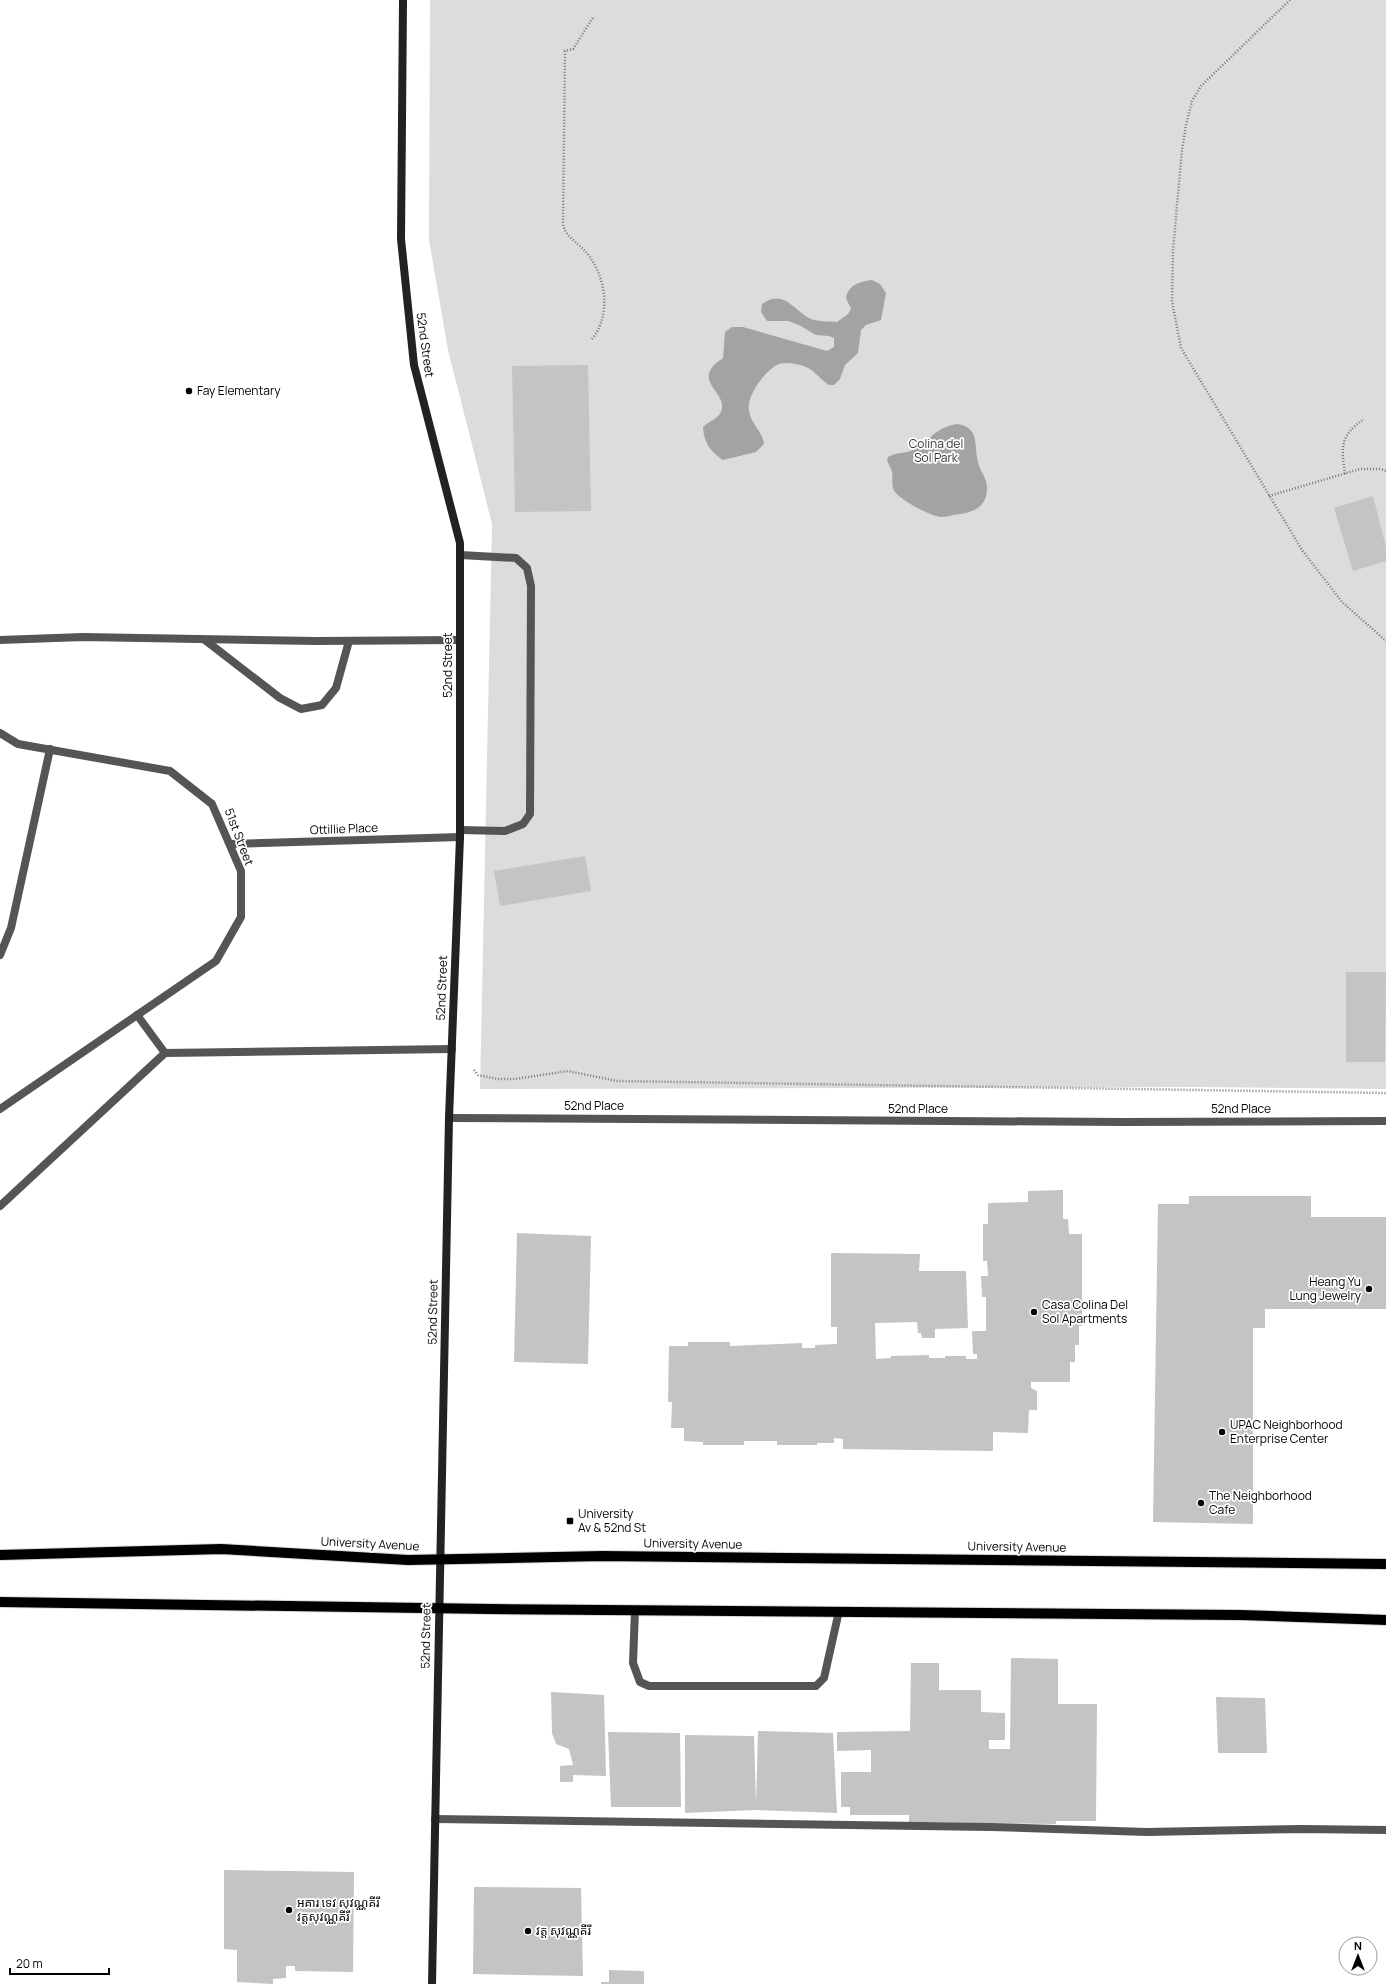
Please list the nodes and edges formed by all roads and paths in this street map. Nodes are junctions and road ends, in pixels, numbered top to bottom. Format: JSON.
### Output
{"nodes":[{"id":1,"x":403,"y":0,"type":"edge"},
{"id":2,"x":1290,"y":0,"type":"edge"},
{"id":3,"x":594,"y":16,"type":"dead end"},
{"id":4,"x":592,"y":339,"type":"dead end"},
{"id":5,"x":1364,"y":419,"type":"dead end"},
{"id":6,"x":1386,"y":471,"type":"edge"},
{"id":7,"x":1345,"y":474,"type":"junction"},
{"id":8,"x":1269,"y":496,"type":"junction"},
{"id":9,"x":460,"y":555,"type":"junction"},
{"id":10,"x":0,"y":640,"type":"edge"},
{"id":11,"x":205,"y":640,"type":"junction"},
{"id":12,"x":460,"y":640,"type":"junction"},
{"id":13,"x":349,"y":641,"type":"junction"},
{"id":14,"x":1386,"y":641,"type":"edge"},
{"id":15,"x":0,"y":733,"type":"edge"},
{"id":16,"x":50,"y":749,"type":"junction"},
{"id":17,"x":460,"y":834,"type":"junction"},
{"id":18,"x":230,"y":844,"type":"junction"},
{"id":19,"x":0,"y":955,"type":"edge"},
{"id":20,"x":136,"y":1015,"type":"junction"},
{"id":21,"x":452,"y":1049,"type":"junction"},
{"id":22,"x":165,"y":1053,"type":"junction"},
{"id":23,"x":473,"y":1066,"type":"dead end"},
{"id":24,"x":1386,"y":1093,"type":"edge"},
{"id":25,"x":1,"y":1106,"type":"edge"},
{"id":26,"x":449,"y":1118,"type":"junction"},
{"id":27,"x":1386,"y":1121,"type":"edge"},
{"id":28,"x":0,"y":1206,"type":"edge"},
{"id":29,"x":0,"y":1554,"type":"edge"},
{"id":30,"x":439,"y":1560,"type":"junction"},
{"id":31,"x":1386,"y":1564,"type":"edge"},
{"id":32,"x":0,"y":1602,"type":"edge"},
{"id":33,"x":438,"y":1608,"type":"junction"},
{"id":34,"x":635,"y":1610,"type":"junction"},
{"id":35,"x":839,"y":1611,"type":"junction"},
{"id":36,"x":1386,"y":1620,"type":"edge"},
{"id":37,"x":435,"y":1819,"type":"junction"},
{"id":38,"x":1386,"y":1830,"type":"edge"},
{"id":39,"x":432,"y":1984,"type":"edge"}],
"edges":[{"from":1,"to":9,"type":"street","name":"52nd Street"},
{"from":2,"to":8,"type":"path"},
{"from":3,"to":4,"type":"path"},
{"from":5,"to":7,"type":"path"},
{"from":6,"to":7,"type":"path"},
{"from":7,"to":8,"type":"path"},
{"from":8,"to":14,"type":"path"},
{"from":9,"to":12,"type":"street","name":"52nd Street"},
{"from":9,"to":17,"type":"street","name":"Ottillie Place"},
{"from":10,"to":11,"type":"street"},
{"from":11,"to":13,"type":"street"},
{"from":11,"to":13,"type":"street"},
{"from":12,"to":13,"type":"street"},
{"from":12,"to":17,"type":"street","name":"52nd Street"},
{"from":15,"to":16,"type":"street","name":"51st Street"},
{"from":16,"to":18,"type":"street","name":"51st Street"},
{"from":16,"to":19,"type":"street"},
{"from":17,"to":18,"type":"street","name":"Ottillie Place"},
{"from":17,"to":21,"type":"street","name":"52nd Street"},
{"from":18,"to":20,"type":"street","name":"51st Street"},
{"from":20,"to":22,"type":"street"},
{"from":20,"to":25,"type":"street","name":"51st Street"},
{"from":21,"to":22,"type":"street"},
{"from":21,"to":26,"type":"street","name":"52nd Street"},
{"from":22,"to":28,"type":"street"},
{"from":23,"to":24,"type":"path"},
{"from":26,"to":27,"type":"street","name":"52nd Place"},
{"from":26,"to":30,"type":"street","name":"52nd Street"},
{"from":29,"to":30,"type":"main road","name":"University Avenue"},
{"from":30,"to":31,"type":"main road","name":"University Avenue"},
{"from":30,"to":33,"type":"street","name":"52nd Street"},
{"from":32,"to":33,"type":"main road"},
{"from":33,"to":34,"type":"main road"},
{"from":33,"to":37,"type":"street","name":"52nd Street"},
{"from":34,"to":35,"type":"main road"},
{"from":34,"to":35,"type":"street"},
{"from":35,"to":36,"type":"main road"},
{"from":37,"to":38,"type":"street"},
{"from":37,"to":39,"type":"street","name":"52nd Street"}]}
